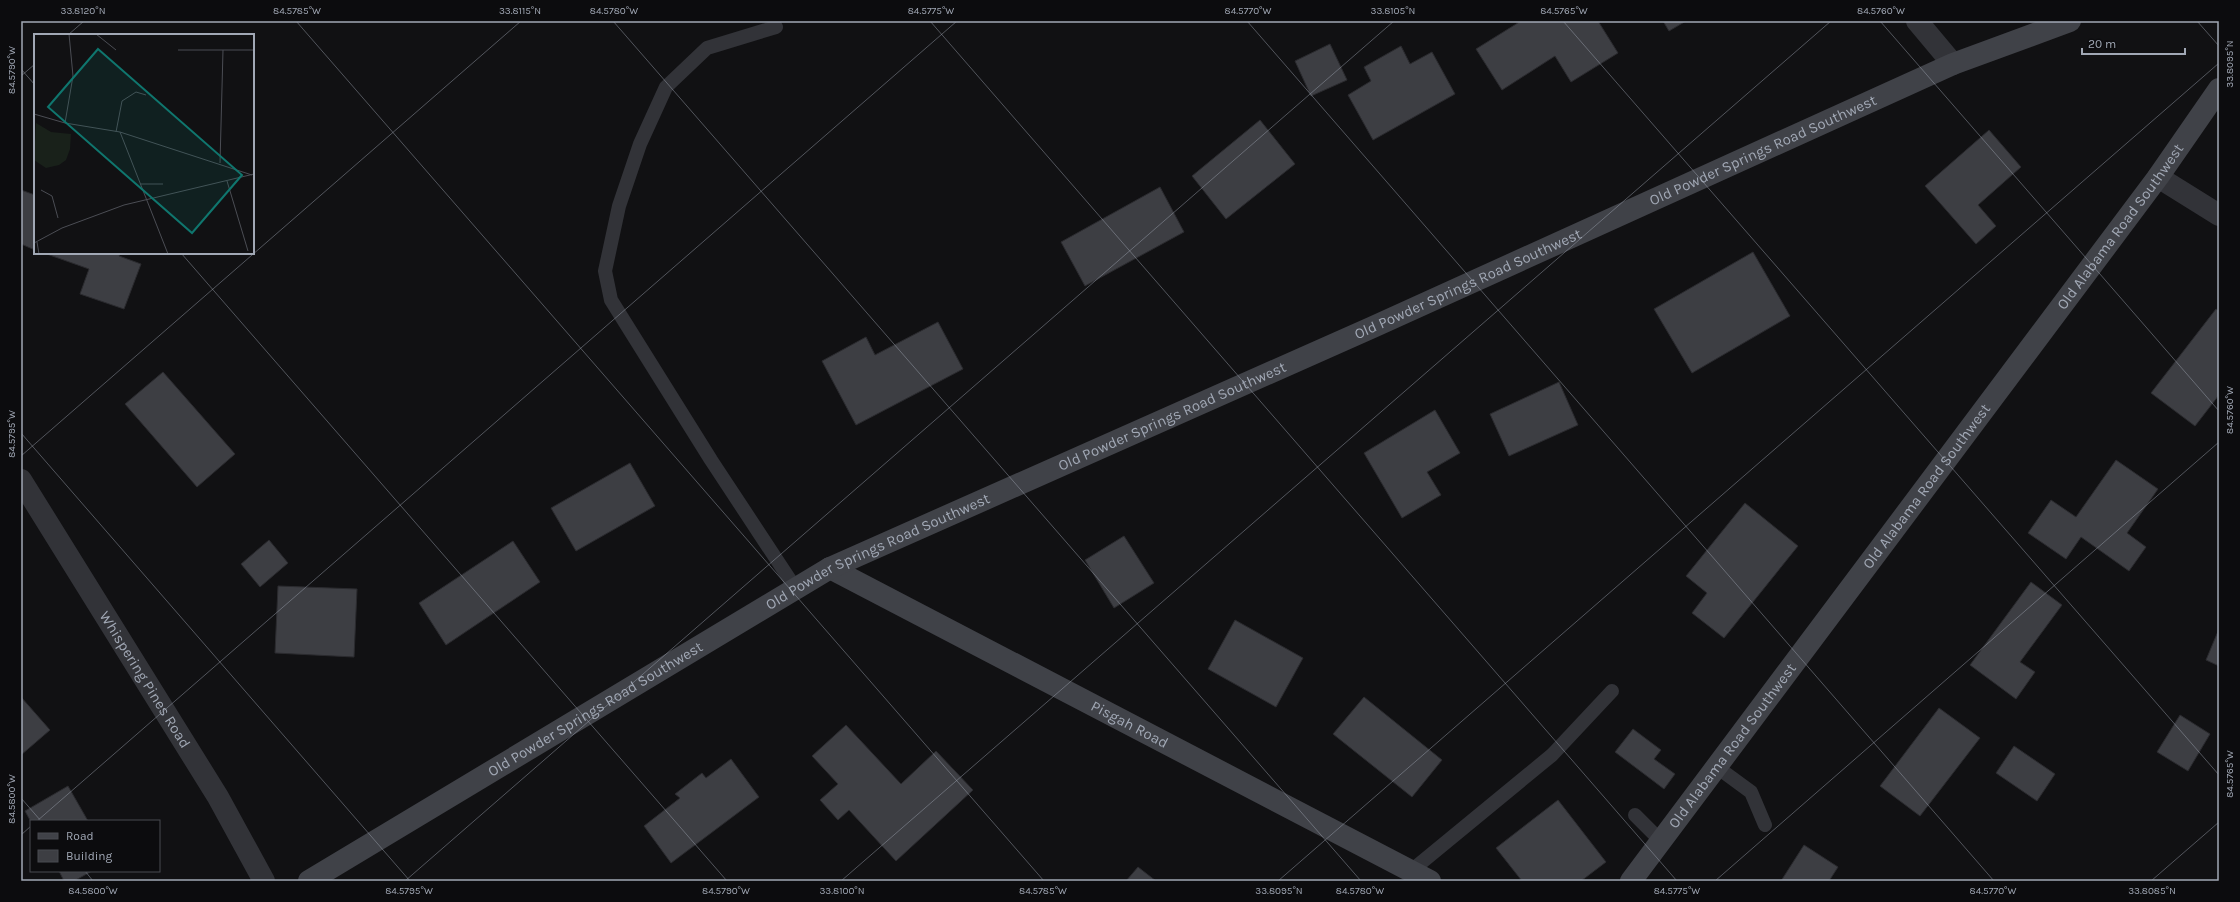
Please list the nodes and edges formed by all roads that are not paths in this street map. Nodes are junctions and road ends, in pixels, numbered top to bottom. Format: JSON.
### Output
{"nodes":[{"id":1,"x":1917,"y":21,"type":"edge"},
{"id":2,"x":2070,"y":21,"type":"edge"},
{"id":3,"x":776,"y":27,"type":"dead end"},
{"id":4,"x":1953,"y":64,"type":"junction"},
{"id":5,"x":2219,"y":89,"type":"edge"},
{"id":6,"x":2158,"y":177,"type":"junction"},
{"id":7,"x":2219,"y":215,"type":"edge"},
{"id":8,"x":21,"y":480,"type":"edge"},
{"id":9,"x":830,"y":568,"type":"junction"},
{"id":10,"x":796,"y":589,"type":"junction"},
{"id":11,"x":1612,"y":691,"type":"dead end"},
{"id":12,"x":1717,"y":767,"type":"junction"},
{"id":13,"x":1635,"y":815,"type":"dead end"},
{"id":14,"x":1765,"y":825,"type":"dead end"},
{"id":15,"x":1661,"y":841,"type":"junction"},
{"id":16,"x":1411,"y":871,"type":"junction"},
{"id":17,"x":264,"y":881,"type":"edge"},
{"id":18,"x":310,"y":881,"type":"edge"},
{"id":19,"x":1430,"y":881,"type":"edge"},
{"id":20,"x":1631,"y":881,"type":"edge"}],
"edges":[{"from":1,"to":4,"type":"street"},
{"from":2,"to":4,"type":"street","name":"Old Powder Springs Road Southwest"},
{"from":3,"to":10,"type":"lane"},
{"from":4,"to":9,"type":"street","name":"Old Powder Springs Road Southwest"},
{"from":5,"to":6,"type":"street","name":"Old Alabama Road Southwest"},
{"from":6,"to":7,"type":"street"},
{"from":6,"to":12,"type":"street","name":"Old Alabama Road Southwest"},
{"from":8,"to":17,"type":"street","name":"Whispering Pines Road"},
{"from":9,"to":10,"type":"street","name":"Old Powder Springs Road Southwest"},
{"from":9,"to":16,"type":"street","name":"Pisgah Road"},
{"from":10,"to":18,"type":"street","name":"Old Powder Springs Road Southwest"},
{"from":11,"to":16,"type":"lane"},
{"from":12,"to":14,"type":"lane"},
{"from":12,"to":15,"type":"street","name":"Old Alabama Road Southwest"},
{"from":13,"to":15,"type":"lane"},
{"from":15,"to":20,"type":"street","name":"Old Alabama Road Southwest"},
{"from":16,"to":19,"type":"street","name":"Pisgah Road"}]}
